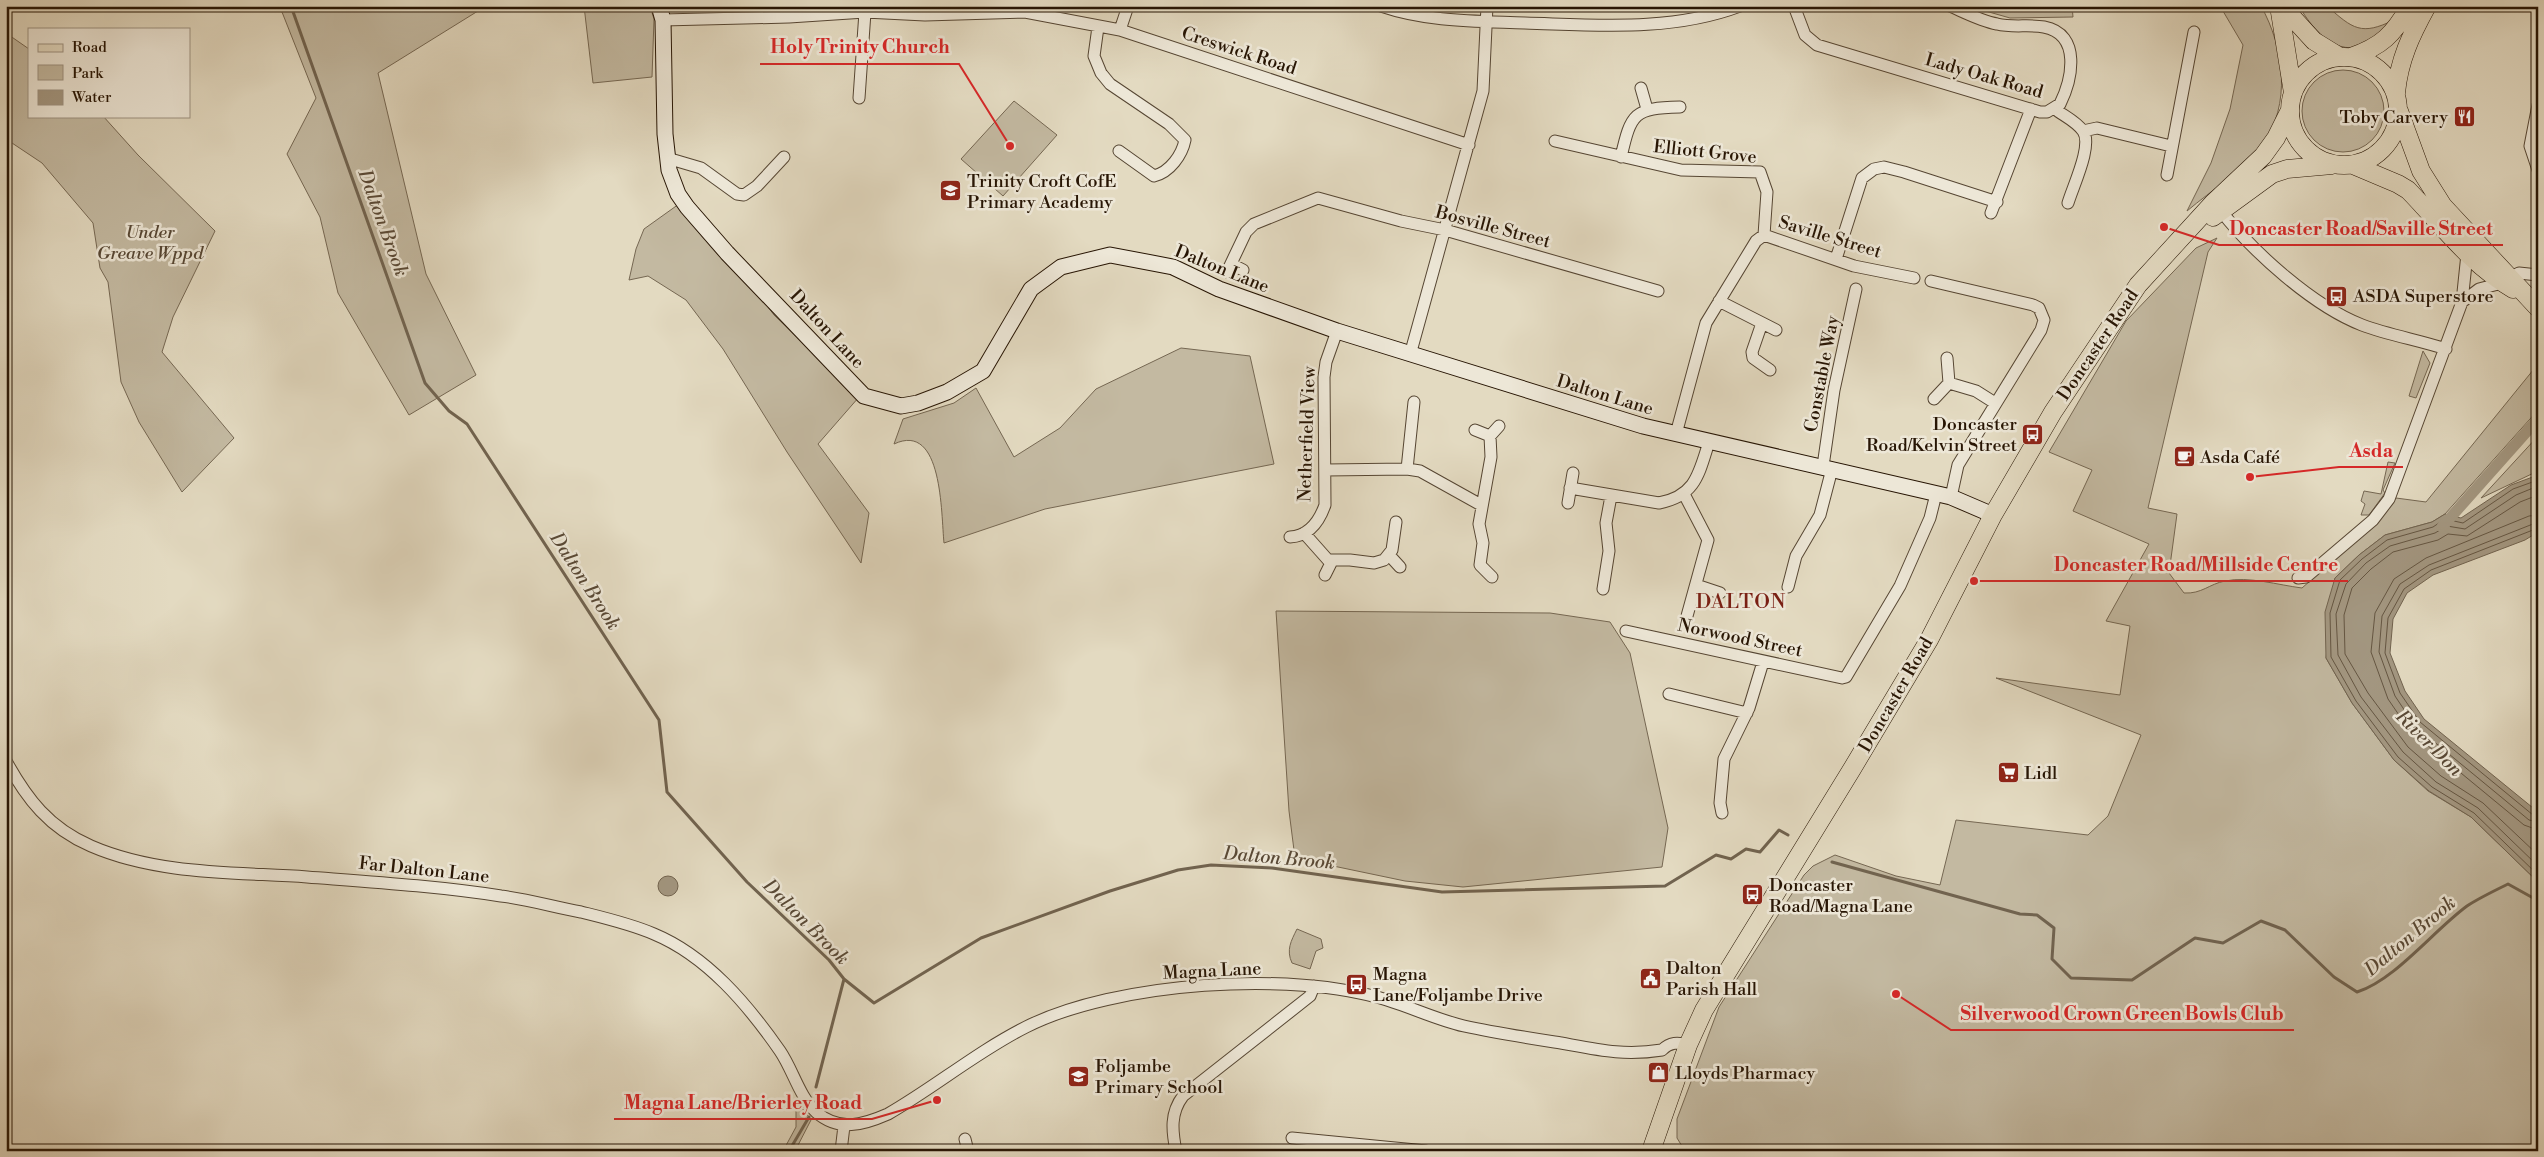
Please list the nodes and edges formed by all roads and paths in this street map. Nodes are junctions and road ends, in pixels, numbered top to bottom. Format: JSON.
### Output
{"nodes":[{"id":1,"x":1128,"y":6,"type":"edge"},
{"id":2,"x":1382,"y":6,"type":"edge"},
{"id":3,"x":1487,"y":6,"type":"edge"},
{"id":4,"x":1794,"y":6,"type":"edge"},
{"id":5,"x":1950,"y":6,"type":"edge"},
{"id":6,"x":2281,"y":6,"type":"edge"},
{"id":7,"x":2410,"y":6,"type":"edge"},
{"id":8,"x":2427,"y":6,"type":"edge"},
{"id":9,"x":1736,"y":7,"type":"edge"},
{"id":10,"x":868,"y":9,"type":"edge"},
{"id":11,"x":923,"y":10,"type":"edge"},
{"id":12,"x":789,"y":12,"type":"edge"},
{"id":13,"x":661,"y":13,"type":"edge"},
{"id":14,"x":1487,"y":21,"type":"junction"},
{"id":15,"x":1098,"y":27,"type":"junction"},
{"id":16,"x":1120,"y":30,"type":"junction"},
{"id":17,"x":2194,"y":32,"type":"dead end"},
{"id":18,"x":2346,"y":57,"type":"junction"},
{"id":19,"x":1641,"y":88,"type":"dead end"},
{"id":20,"x":859,"y":98,"type":"dead end"},
{"id":21,"x":2291,"y":101,"type":"junction"},
{"id":22,"x":2397,"y":101,"type":"junction"},
{"id":23,"x":2538,"y":105,"type":"edge"},
{"id":24,"x":1680,"y":107,"type":"dead end"},
{"id":25,"x":2055,"y":108,"type":"junction"},
{"id":26,"x":1646,"y":109,"type":"junction"},
{"id":27,"x":2031,"y":109,"type":"junction"},
{"id":28,"x":2083,"y":131,"type":"junction"},
{"id":29,"x":1556,"y":142,"type":"dead end"},
{"id":30,"x":1469,"y":145,"type":"junction"},
{"id":31,"x":2171,"y":146,"type":"junction"},
{"id":32,"x":1119,"y":150,"type":"dead end"},
{"id":33,"x":1621,"y":157,"type":"junction"},
{"id":34,"x":667,"y":158,"type":"junction"},
{"id":35,"x":784,"y":158,"type":"dead end"},
{"id":36,"x":2335,"y":165,"type":"junction"},
{"id":37,"x":2353,"y":165,"type":"junction"},
{"id":38,"x":2536,"y":168,"type":"edge"},
{"id":39,"x":2167,"y":176,"type":"dead end"},
{"id":40,"x":1997,"y":202,"type":"junction"},
{"id":41,"x":2068,"y":203,"type":"dead end"},
{"id":42,"x":2221,"y":211,"type":"junction"},
{"id":43,"x":1992,"y":213,"type":"dead end"},
{"id":44,"x":1445,"y":230,"type":"junction"},
{"id":45,"x":1764,"y":235,"type":"junction"},
{"id":46,"x":2167,"y":254,"type":"junction"},
{"id":47,"x":2467,"y":254,"type":"junction"},
{"id":48,"x":1836,"y":259,"type":"junction"},
{"id":49,"x":1243,"y":270,"type":"dead end"},
{"id":50,"x":2538,"y":275,"type":"edge"},
{"id":51,"x":1914,"y":278,"type":"dead end"},
{"id":52,"x":2507,"y":280,"type":"junction"},
{"id":53,"x":1931,"y":281,"type":"dead end"},
{"id":54,"x":1856,"y":289,"type":"dead end"},
{"id":55,"x":1658,"y":291,"type":"dead end"},
{"id":56,"x":1720,"y":301,"type":"junction"},
{"id":57,"x":2462,"y":302,"type":"junction"},
{"id":58,"x":2538,"y":308,"type":"edge"},
{"id":59,"x":1762,"y":323,"type":"junction"},
{"id":60,"x":1776,"y":330,"type":"dead end"},
{"id":61,"x":1337,"y":331,"type":"junction"},
{"id":62,"x":2446,"y":349,"type":"junction"},
{"id":63,"x":1410,"y":355,"type":"junction"},
{"id":64,"x":1947,"y":358,"type":"dead end"},
{"id":65,"x":1770,"y":370,"type":"dead end"},
{"id":66,"x":1948,"y":382,"type":"junction"},
{"id":67,"x":1934,"y":399,"type":"dead end"},
{"id":68,"x":1414,"y":402,"type":"dead end"},
{"id":69,"x":1995,"y":403,"type":"junction"},
{"id":70,"x":1499,"y":426,"type":"dead end"},
{"id":71,"x":1475,"y":430,"type":"dead end"},
{"id":72,"x":1676,"y":434,"type":"junction"},
{"id":73,"x":1490,"y":436,"type":"junction"},
{"id":74,"x":1709,"y":442,"type":"junction"},
{"id":75,"x":1828,"y":468,"type":"junction"},
{"id":76,"x":1407,"y":469,"type":"junction"},
{"id":77,"x":1326,"y":470,"type":"junction"},
{"id":78,"x":1573,"y":473,"type":"dead end"},
{"id":79,"x":1570,"y":488,"type":"junction"},
{"id":80,"x":1684,"y":494,"type":"junction"},
{"id":81,"x":1610,"y":496,"type":"junction"},
{"id":82,"x":1944,"y":496,"type":"junction"},
{"id":83,"x":1568,"y":502,"type":"dead end"},
{"id":84,"x":1481,"y":505,"type":"junction"},
{"id":85,"x":1993,"y":515,"type":"junction"},
{"id":86,"x":1396,"y":522,"type":"dead end"},
{"id":87,"x":1304,"y":534,"type":"junction"},
{"id":88,"x":1290,"y":537,"type":"dead end"},
{"id":89,"x":1389,"y":555,"type":"junction"},
{"id":90,"x":1332,"y":561,"type":"junction"},
{"id":91,"x":1400,"y":567,"type":"dead end"},
{"id":92,"x":1325,"y":575,"type":"dead end"},
{"id":93,"x":1492,"y":577,"type":"dead end"},
{"id":94,"x":2298,"y":578,"type":"dead end"},
{"id":95,"x":1696,"y":586,"type":"junction"},
{"id":96,"x":1788,"y":586,"type":"dead end"},
{"id":97,"x":1603,"y":589,"type":"dead end"},
{"id":98,"x":1720,"y":593,"type":"dead end"},
{"id":99,"x":1687,"y":616,"type":"dead end"},
{"id":100,"x":1626,"y":631,"type":"dead end"},
{"id":101,"x":1763,"y":662,"type":"junction"},
{"id":102,"x":1669,"y":694,"type":"dead end"},
{"id":103,"x":1747,"y":713,"type":"junction"},
{"id":104,"x":6,"y":761,"type":"edge"},
{"id":105,"x":1718,"y":806,"type":"dead end"},
{"id":106,"x":1314,"y":986,"type":"junction"},
{"id":107,"x":1662,"y":1050,"type":"junction"},
{"id":108,"x":1685,"y":1053,"type":"junction"},
{"id":109,"x":844,"y":1126,"type":"junction"},
{"id":110,"x":1292,"y":1138,"type":"dead end"},
{"id":111,"x":965,"y":1139,"type":"dead end"},
{"id":112,"x":841,"y":1151,"type":"edge"},
{"id":113,"x":968,"y":1151,"type":"edge"},
{"id":114,"x":1176,"y":1151,"type":"edge"},
{"id":115,"x":1426,"y":1151,"type":"edge"},
{"id":116,"x":1651,"y":1151,"type":"edge"}],
"edges":[{"from":1,"to":16,"type":"street"},
{"from":2,"to":14,"type":"street"},
{"from":3,"to":14,"type":"street"},
{"from":4,"to":27,"type":"street","name":"Lady Oak Road"},
{"from":5,"to":25,"type":"street","name":"Lady Oak Road"},
{"from":6,"to":18,"type":"main road"},
{"from":6,"to":21,"type":"main road"},
{"from":7,"to":18,"type":"main road"},
{"from":8,"to":22,"type":"main road"},
{"from":9,"to":14,"type":"street"},
{"from":10,"to":11,"type":"street","name":"Creswick Road"},
{"from":10,"to":12,"type":"street","name":"Creswick Road"},
{"from":10,"to":20,"type":"street"},
{"from":11,"to":15,"type":"street","name":"Creswick Road"},
{"from":12,"to":13,"type":"street","name":"Creswick Road"},
{"from":13,"to":34,"type":"street","name":"Dalton Lane"},
{"from":14,"to":30,"type":"street"},
{"from":15,"to":16,"type":"street","name":"Creswick Road"},
{"from":15,"to":32,"type":"street"},
{"from":16,"to":30,"type":"street","name":"Creswick Road"},
{"from":17,"to":31,"type":"street"},
{"from":18,"to":21,"type":"main road"},
{"from":18,"to":22,"type":"main road"},
{"from":19,"to":26,"type":"street"},
{"from":21,"to":36,"type":"main road"},
{"from":21,"to":46,"type":"main road","name":"Doncaster Road"},
{"from":22,"to":37,"type":"main road"},
{"from":22,"to":52,"type":"main road"},
{"from":23,"to":38,"type":"street"},
{"from":24,"to":26,"type":"street"},
{"from":25,"to":27,"type":"street","name":"Lady Oak Road"},
{"from":25,"to":28,"type":"street"},
{"from":26,"to":33,"type":"street"},
{"from":27,"to":40,"type":"street"},
{"from":28,"to":31,"type":"street"},
{"from":28,"to":41,"type":"street"},
{"from":29,"to":33,"type":"street","name":"Elliott Grove"},
{"from":30,"to":44,"type":"street"},
{"from":31,"to":39,"type":"street"},
{"from":33,"to":45,"type":"street","name":"Elliott Grove"},
{"from":34,"to":35,"type":"street"},
{"from":34,"to":61,"type":"street","name":"Dalton Lane"},
{"from":36,"to":37,"type":"main road"},
{"from":36,"to":42,"type":"main road","name":"Doncaster Road"},
{"from":37,"to":47,"type":"main road"},
{"from":40,"to":43,"type":"street"},
{"from":40,"to":48,"type":"street"},
{"from":42,"to":46,"type":"main road","name":"Doncaster Road"},
{"from":42,"to":62,"type":"street"},
{"from":44,"to":49,"type":"street","name":"Bosville Street"},
{"from":44,"to":55,"type":"street","name":"Bosville Street"},
{"from":44,"to":63,"type":"street"},
{"from":45,"to":48,"type":"street","name":"Saville Street"},
{"from":45,"to":56,"type":"street"},
{"from":46,"to":85,"type":"main road","name":"Doncaster Road"},
{"from":47,"to":52,"type":"main road"},
{"from":47,"to":57,"type":"street"},
{"from":48,"to":51,"type":"street","name":"Saville Street"},
{"from":50,"to":52,"type":"street"},
{"from":52,"to":57,"type":"street"},
{"from":52,"to":58,"type":"main road"},
{"from":53,"to":69,"type":"street"},
{"from":54,"to":75,"type":"street","name":"Constable Way"},
{"from":56,"to":59,"type":"street"},
{"from":56,"to":72,"type":"street"},
{"from":57,"to":62,"type":"street"},
{"from":59,"to":60,"type":"street"},
{"from":59,"to":65,"type":"street"},
{"from":61,"to":63,"type":"street","name":"Dalton Lane"},
{"from":61,"to":77,"type":"street","name":"Netherfield View"},
{"from":62,"to":94,"type":"street"},
{"from":63,"to":72,"type":"street","name":"Dalton Lane"},
{"from":64,"to":66,"type":"street"},
{"from":66,"to":67,"type":"street"},
{"from":66,"to":69,"type":"street"},
{"from":68,"to":76,"type":"street"},
{"from":69,"to":82,"type":"street"},
{"from":70,"to":73,"type":"street"},
{"from":71,"to":73,"type":"street"},
{"from":72,"to":74,"type":"street","name":"Dalton Lane"},
{"from":73,"to":84,"type":"street"},
{"from":74,"to":75,"type":"street","name":"Dalton Lane"},
{"from":74,"to":80,"type":"street"},
{"from":75,"to":82,"type":"street","name":"Dalton Lane"},
{"from":75,"to":96,"type":"street","name":"Constable Way"},
{"from":76,"to":77,"type":"street"},
{"from":76,"to":84,"type":"street"},
{"from":77,"to":87,"type":"street","name":"Netherfield View"},
{"from":78,"to":79,"type":"street"},
{"from":79,"to":81,"type":"street"},
{"from":79,"to":83,"type":"street"},
{"from":80,"to":81,"type":"street"},
{"from":80,"to":95,"type":"street"},
{"from":81,"to":97,"type":"street"},
{"from":82,"to":85,"type":"street","name":"Dalton Lane"},
{"from":82,"to":101,"type":"street","name":"Norwood Street"},
{"from":84,"to":93,"type":"street"},
{"from":85,"to":108,"type":"main road","name":"Doncaster Road"},
{"from":86,"to":89,"type":"street"},
{"from":87,"to":88,"type":"street"},
{"from":87,"to":90,"type":"street"},
{"from":89,"to":90,"type":"street"},
{"from":89,"to":91,"type":"street"},
{"from":90,"to":92,"type":"street"},
{"from":95,"to":98,"type":"street"},
{"from":95,"to":99,"type":"street"},
{"from":100,"to":101,"type":"street","name":"Norwood Street"},
{"from":101,"to":103,"type":"street"},
{"from":102,"to":103,"type":"street"},
{"from":103,"to":105,"type":"street"},
{"from":104,"to":109,"type":"street","name":"Far Dalton Lane"},
{"from":106,"to":107,"type":"street","name":"Magna Lane"},
{"from":106,"to":109,"type":"street","name":"Magna Lane"},
{"from":106,"to":114,"type":"street"},
{"from":107,"to":108,"type":"street"},
{"from":107,"to":108,"type":"street","name":"Magna Lane"},
{"from":108,"to":116,"type":"main road","name":"Doncaster Road"},
{"from":109,"to":112,"type":"street"},
{"from":110,"to":115,"type":"street"},
{"from":111,"to":113,"type":"street"}]}
